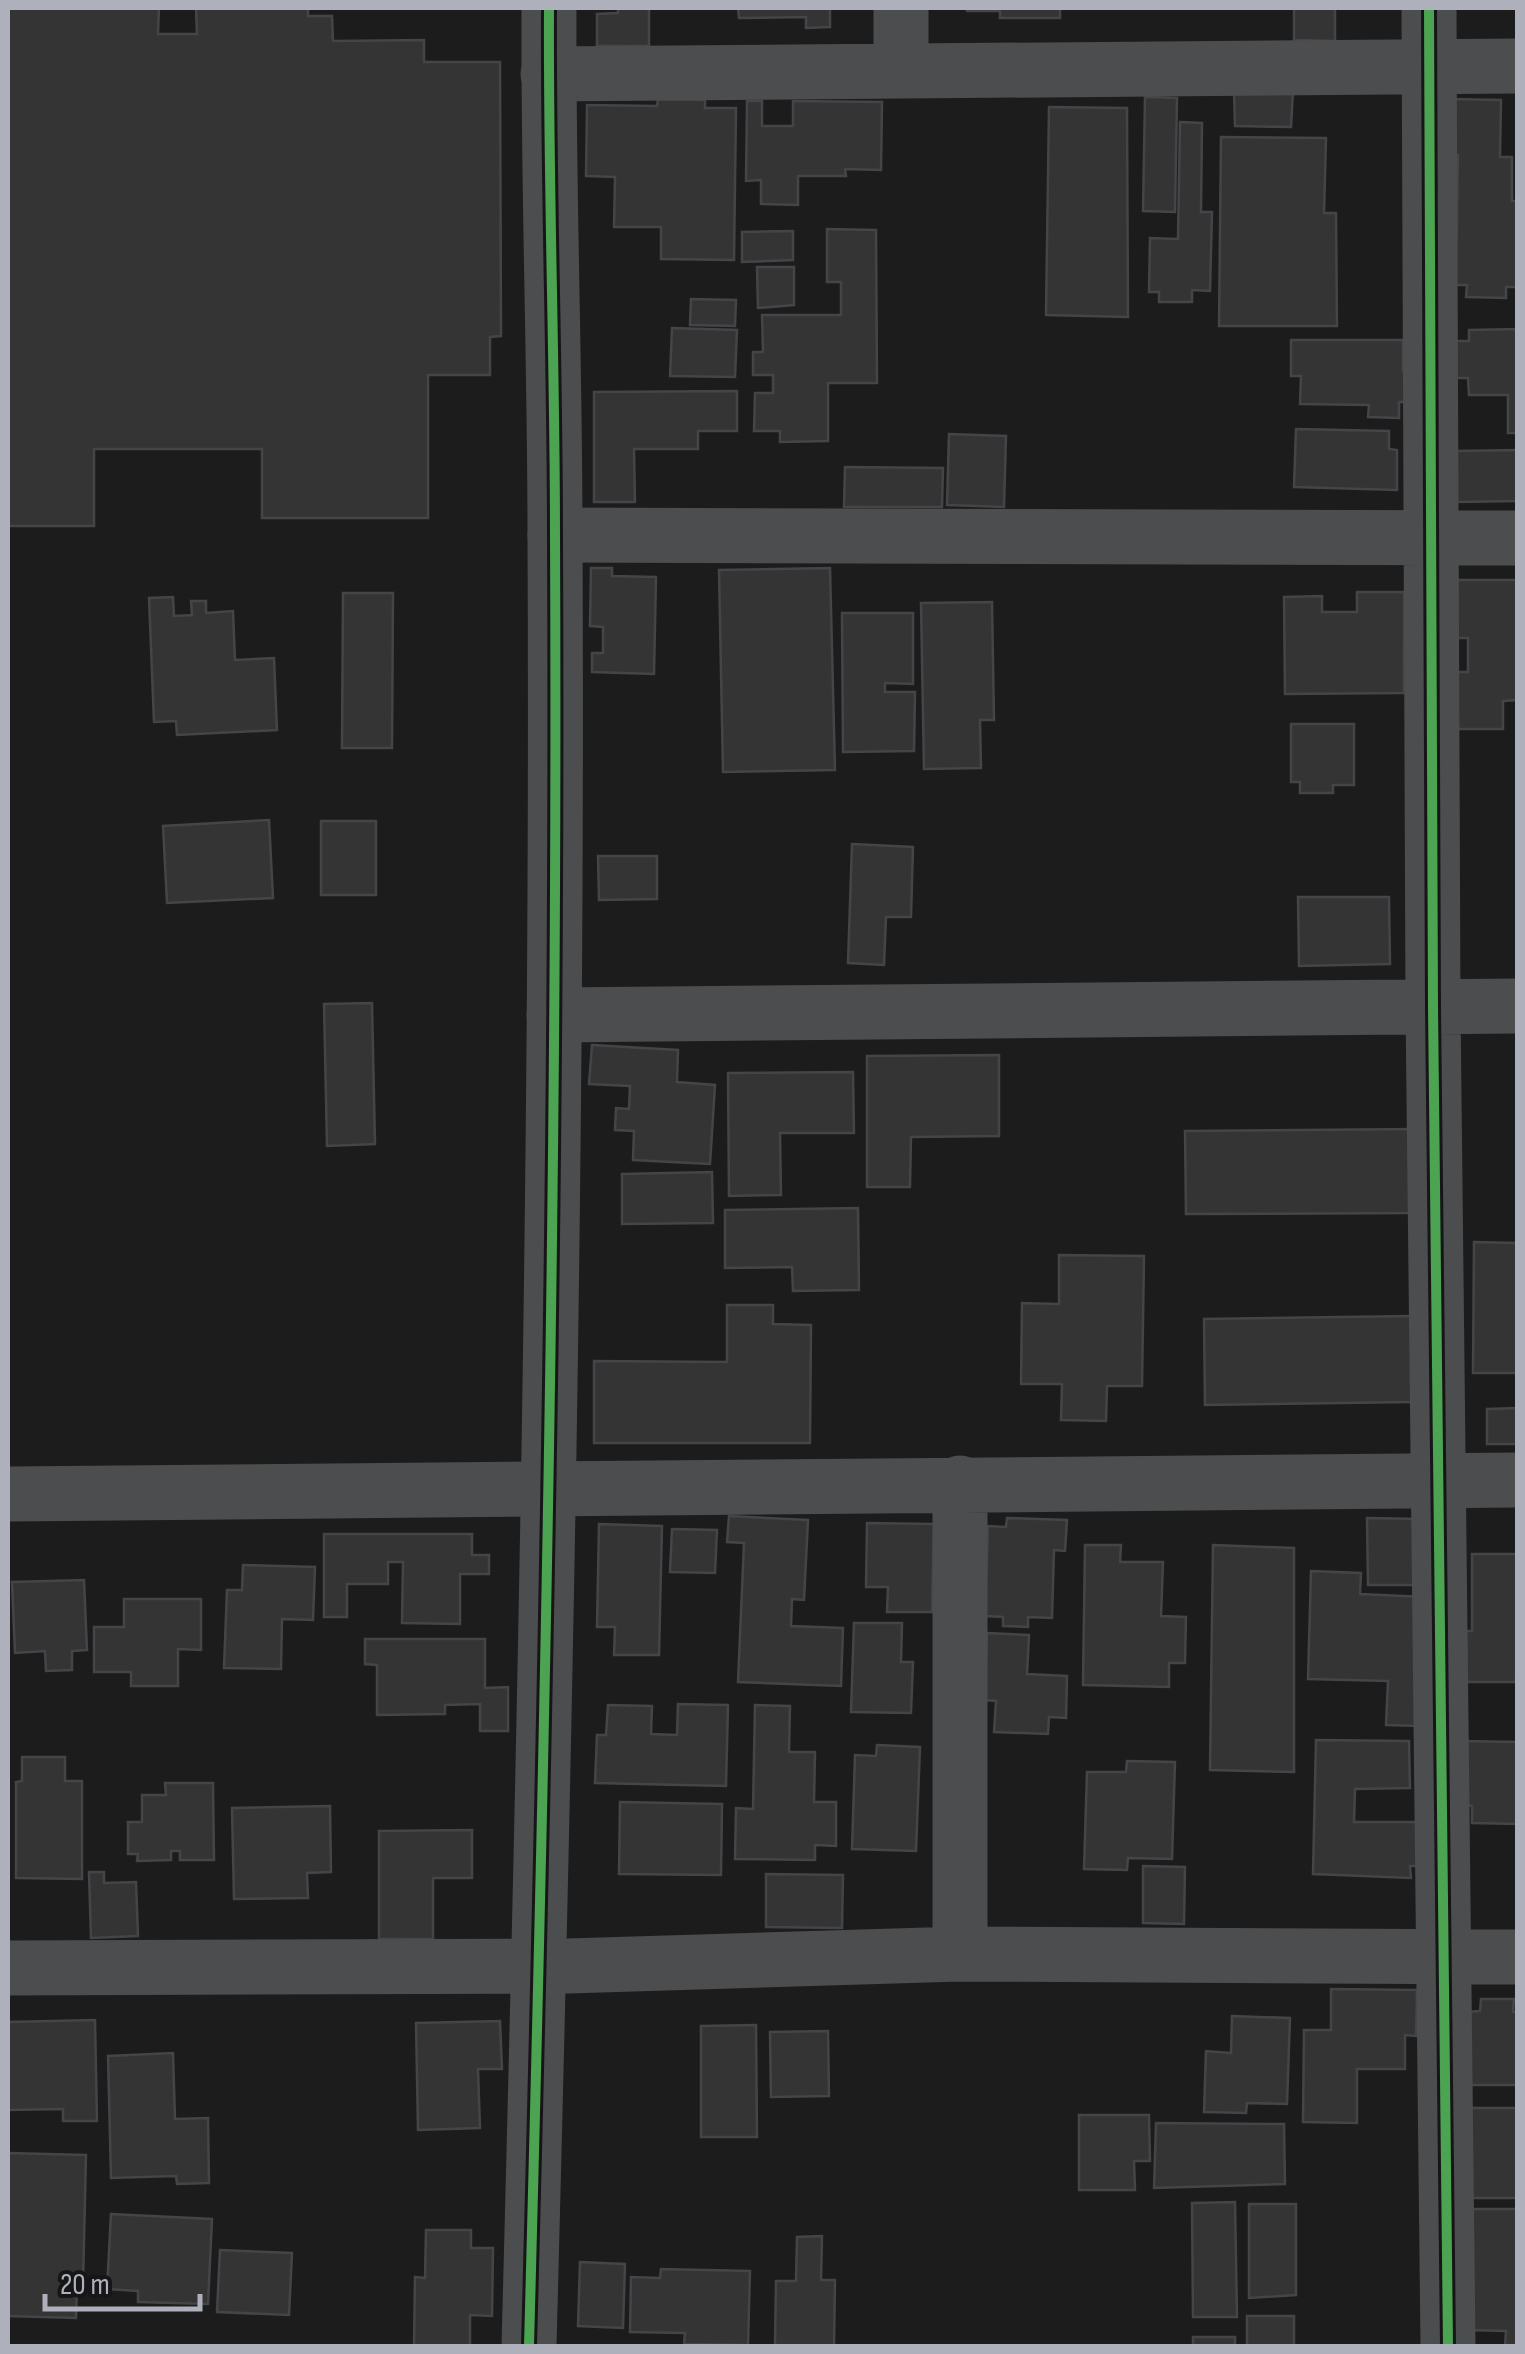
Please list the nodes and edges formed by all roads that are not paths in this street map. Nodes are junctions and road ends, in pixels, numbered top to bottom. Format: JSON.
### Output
{"nodes":[{"id":1,"x":548,"y":8,"type":"edge"},
{"id":2,"x":900,"y":8,"type":"edge"},
{"id":3,"x":1428,"y":8,"type":"edge"},
{"id":4,"x":1429,"y":66,"type":"junction"},
{"id":5,"x":1518,"y":66,"type":"edge"},
{"id":6,"x":901,"y":70,"type":"junction"},
{"id":7,"x":548,"y":74,"type":"junction"},
{"id":8,"x":556,"y":535,"type":"junction"},
{"id":9,"x":1518,"y":538,"type":"edge"},
{"id":10,"x":1431,"y":540,"type":"junction"},
{"id":11,"x":1518,"y":1006,"type":"edge"},
{"id":12,"x":1433,"y":1007,"type":"junction"},
{"id":13,"x":554,"y":1016,"type":"junction"},
{"id":14,"x":1439,"y":1480,"type":"junction"},
{"id":15,"x":1518,"y":1480,"type":"edge"},
{"id":16,"x":960,"y":1483,"type":"junction"},
{"id":17,"x":549,"y":1488,"type":"junction"},
{"id":18,"x":8,"y":1494,"type":"edge"},
{"id":19,"x":960,"y":1954,"type":"junction"},
{"id":20,"x":1442,"y":1957,"type":"junction"},
{"id":21,"x":1518,"y":1957,"type":"edge"},
{"id":22,"x":539,"y":1964,"type":"junction"},
{"id":23,"x":8,"y":1968,"type":"edge"},
{"id":24,"x":530,"y":2346,"type":"edge"},
{"id":25,"x":1448,"y":2346,"type":"edge"}],
"edges":[{"from":1,"to":7,"type":"street"},
{"from":2,"to":6,"type":"street"},
{"from":3,"to":4,"type":"street"},
{"from":4,"to":5,"type":"street"},
{"from":4,"to":6,"type":"street"},
{"from":4,"to":10,"type":"street"},
{"from":6,"to":7,"type":"street"},
{"from":7,"to":8,"type":"street"},
{"from":8,"to":10,"type":"street"},
{"from":8,"to":13,"type":"street"},
{"from":9,"to":10,"type":"street"},
{"from":10,"to":12,"type":"street"},
{"from":11,"to":12,"type":"street"},
{"from":12,"to":13,"type":"street"},
{"from":12,"to":14,"type":"street"},
{"from":13,"to":17,"type":"street"},
{"from":14,"to":15,"type":"street"},
{"from":14,"to":16,"type":"street"},
{"from":14,"to":20,"type":"street"},
{"from":16,"to":17,"type":"street"},
{"from":16,"to":19,"type":"street"},
{"from":17,"to":18,"type":"street"},
{"from":17,"to":22,"type":"street"},
{"from":19,"to":20,"type":"street"},
{"from":19,"to":22,"type":"street"},
{"from":20,"to":21,"type":"street"},
{"from":20,"to":25,"type":"street"},
{"from":22,"to":23,"type":"street"},
{"from":22,"to":24,"type":"street"}]}
